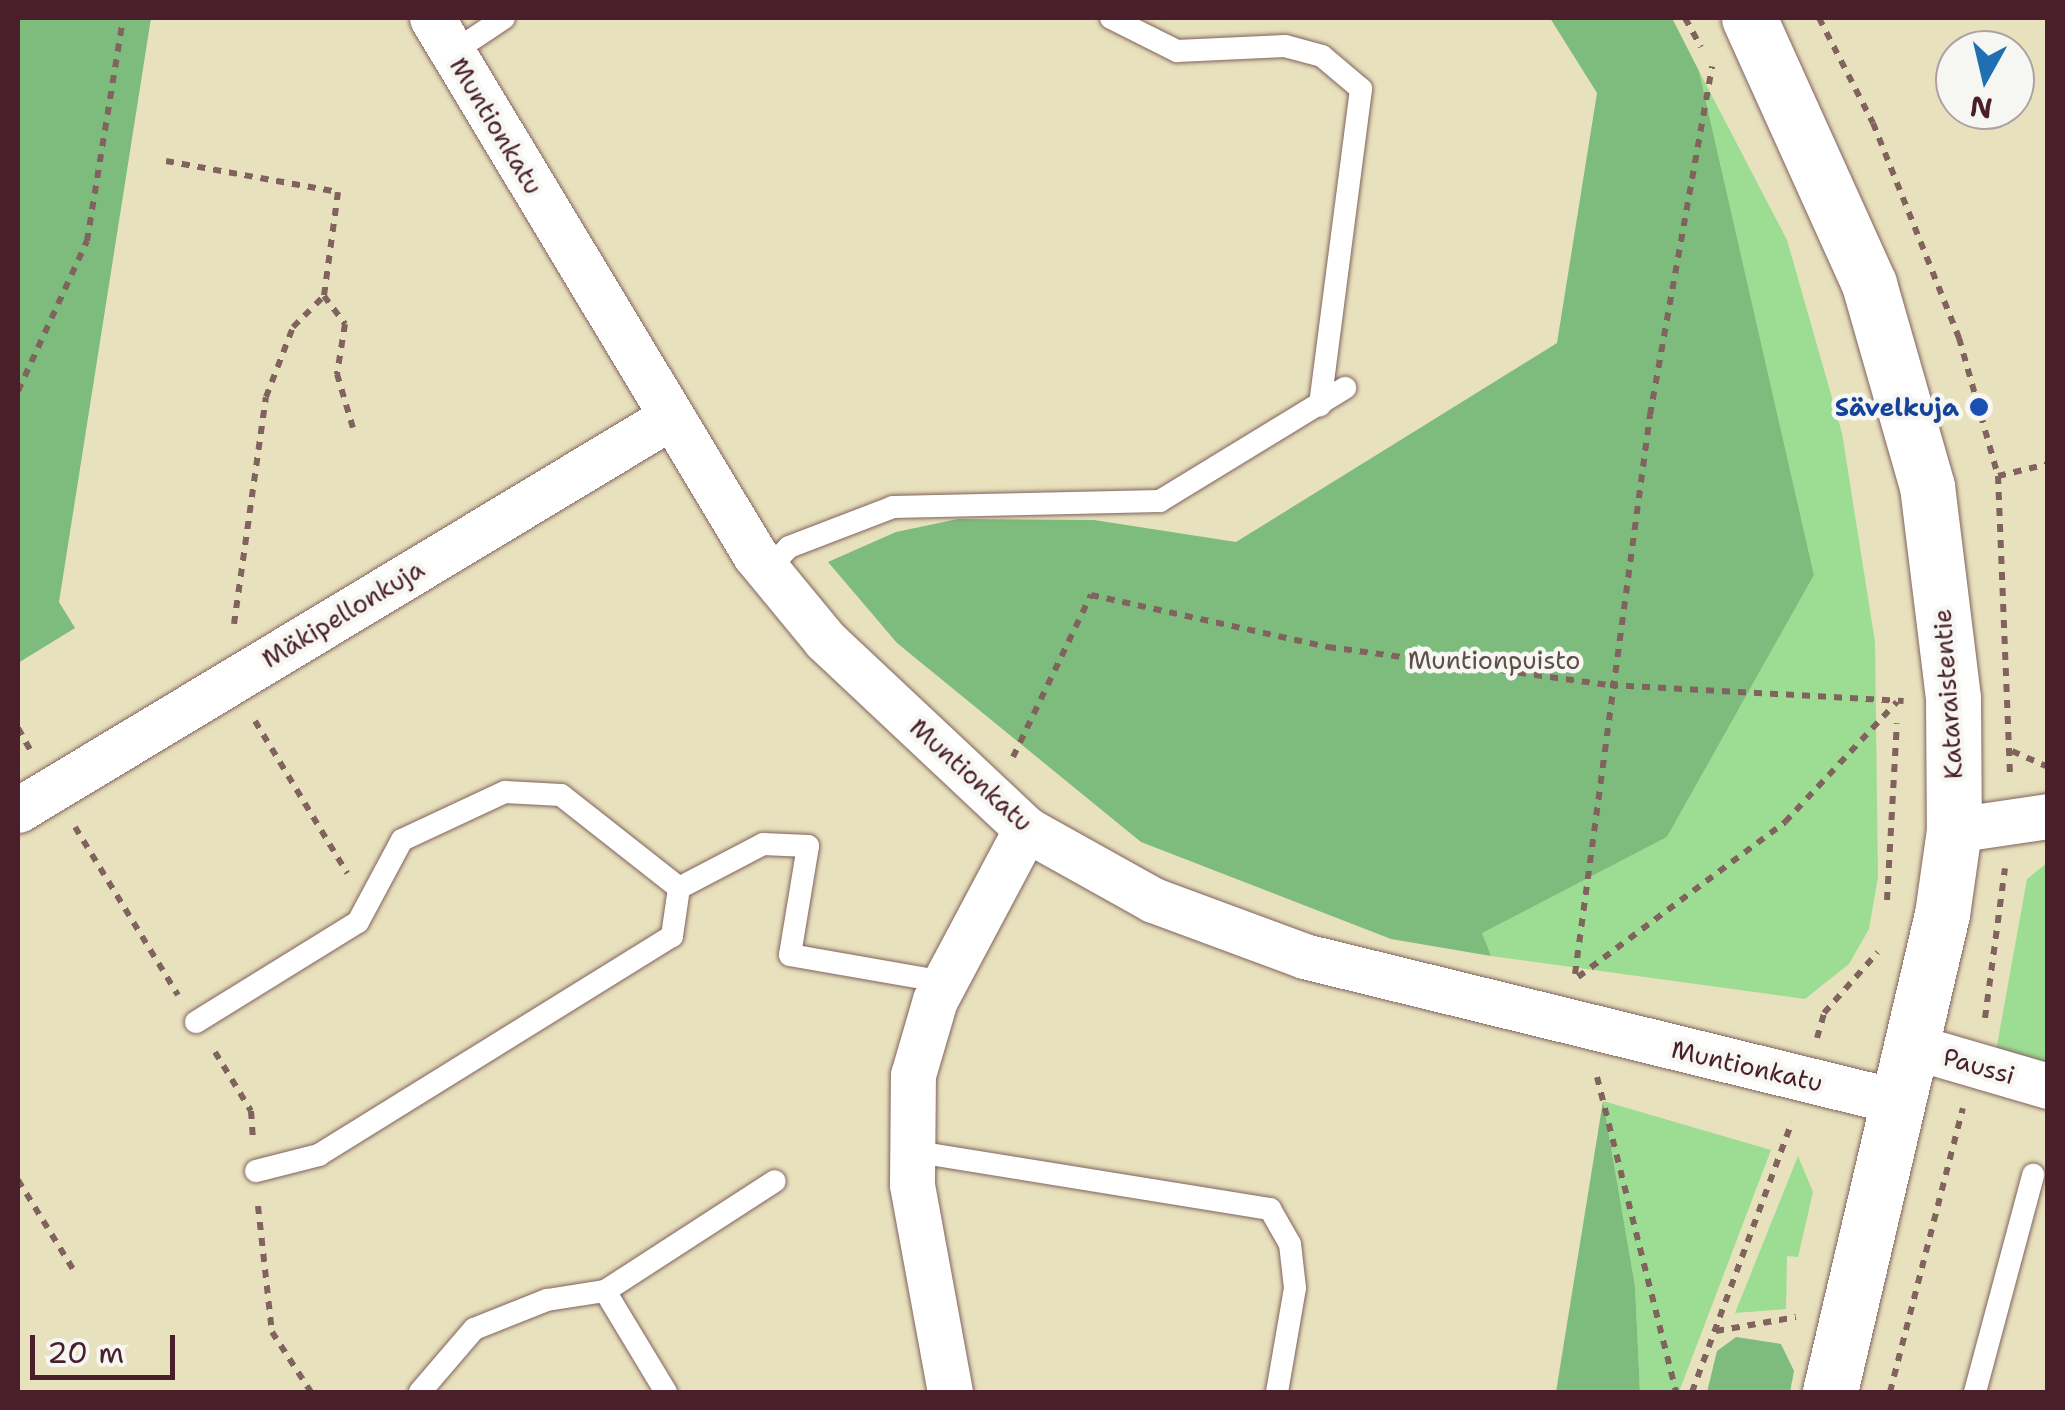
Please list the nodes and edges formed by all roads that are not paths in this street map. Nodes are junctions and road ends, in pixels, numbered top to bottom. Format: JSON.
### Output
{"nodes":[{"id":1,"x":504,"y":18,"type":"edge"},
{"id":2,"x":1111,"y":18,"type":"edge"},
{"id":3,"x":1749,"y":18,"type":"edge"},
{"id":4,"x":442,"y":35,"type":"edge"},
{"id":5,"x":1345,"y":388,"type":"dead end"},
{"id":6,"x":1320,"y":404,"type":"junction"},
{"id":7,"x":668,"y":418,"type":"junction"},
{"id":8,"x":767,"y":570,"type":"junction"},
{"id":9,"x":35,"y":799,"type":"edge"},
{"id":10,"x":2048,"y":816,"type":"edge"},
{"id":11,"x":1026,"y":829,"type":"junction"},
{"id":12,"x":1954,"y":830,"type":"junction"},
{"id":13,"x":679,"y":888,"type":"junction"},
{"id":14,"x":944,"y":982,"type":"junction"},
{"id":15,"x":196,"y":1022,"type":"road end"},
{"id":16,"x":1911,"y":1046,"type":"junction"},
{"id":17,"x":2048,"y":1086,"type":"edge"},
{"id":18,"x":1898,"y":1102,"type":"junction"},
{"id":19,"x":910,"y":1152,"type":"junction"},
{"id":20,"x":256,"y":1171,"type":"dead end"},
{"id":21,"x":2033,"y":1176,"type":"dead end"},
{"id":22,"x":775,"y":1181,"type":"dead end"},
{"id":23,"x":605,"y":1291,"type":"junction"},
{"id":24,"x":420,"y":1392,"type":"edge"},
{"id":25,"x":666,"y":1392,"type":"edge"},
{"id":26,"x":950,"y":1392,"type":"edge"},
{"id":27,"x":1277,"y":1392,"type":"edge"},
{"id":28,"x":1830,"y":1392,"type":"edge"},
{"id":29,"x":1975,"y":1392,"type":"edge"}],
"edges":[{"from":1,"to":4,"type":"lane"},
{"from":2,"to":6,"type":"lane"},
{"from":3,"to":12,"type":"street","name":"Kataraistentie"},
{"from":4,"to":7,"type":"street","name":"Muntionkatu"},
{"from":5,"to":6,"type":"lane"},
{"from":6,"to":8,"type":"lane"},
{"from":7,"to":8,"type":"street","name":"Muntionkatu"},
{"from":7,"to":9,"type":"street","name":"Mäkipellonkuja"},
{"from":8,"to":11,"type":"street","name":"Muntionkatu"},
{"from":10,"to":12,"type":"street"},
{"from":11,"to":14,"type":"street"},
{"from":11,"to":18,"type":"street","name":"Muntionkatu"},
{"from":12,"to":16,"type":"street","name":"Kataraistentie"},
{"from":13,"to":14,"type":"lane"},
{"from":13,"to":15,"type":"lane"},
{"from":13,"to":20,"type":"lane"},
{"from":14,"to":19,"type":"street"},
{"from":16,"to":17,"type":"street","name":"Paussi"},
{"from":16,"to":18,"type":"street","name":"Kataraistentie"},
{"from":18,"to":28,"type":"street","name":"Kataraistentie"},
{"from":19,"to":26,"type":"street"},
{"from":19,"to":27,"type":"lane"},
{"from":21,"to":29,"type":"lane"},
{"from":22,"to":23,"type":"lane"},
{"from":23,"to":24,"type":"lane"},
{"from":23,"to":25,"type":"lane"}]}
